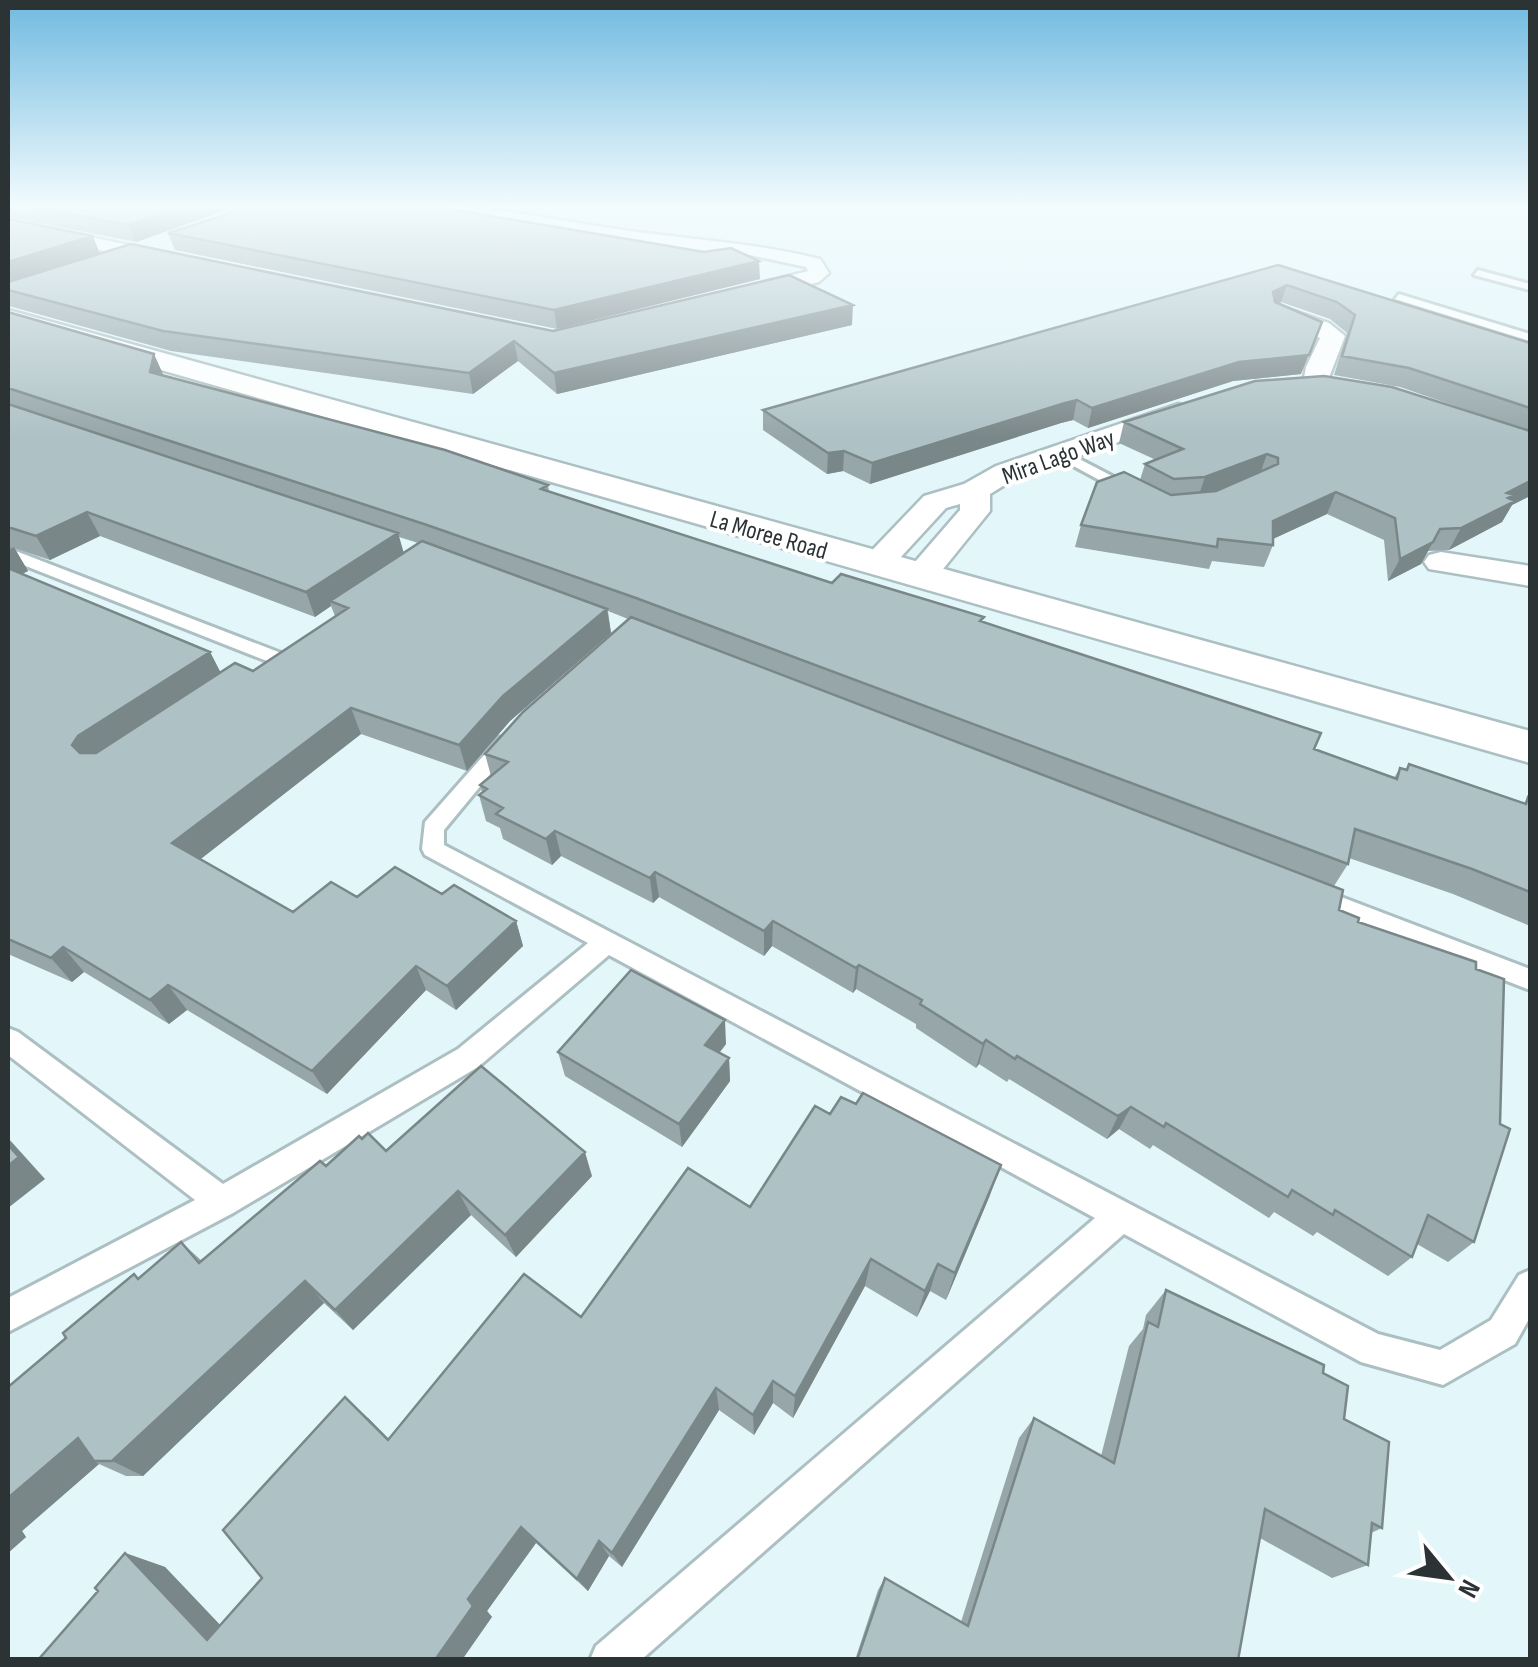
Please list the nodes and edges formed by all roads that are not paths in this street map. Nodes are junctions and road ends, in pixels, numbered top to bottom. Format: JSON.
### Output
{"nodes":[{"id":1,"x":792,"y":283,"type":"edge"},
{"id":2,"x":1399,"y":297,"type":"dead end"},
{"id":3,"x":722,"y":300,"type":"edge"},
{"id":4,"x":1280,"y":313,"type":"edge"},
{"id":5,"x":8,"y":318,"type":"edge"},
{"id":6,"x":1530,"y":338,"type":"edge"},
{"id":7,"x":1315,"y":384,"type":"edge"},
{"id":8,"x":1206,"y":403,"type":"edge"},
{"id":9,"x":1060,"y":453,"type":"junction"},
{"id":10,"x":975,"y":490,"type":"junction"},
{"id":11,"x":1147,"y":500,"type":"edge"},
{"id":12,"x":8,"y":553,"type":"edge"},
{"id":13,"x":1441,"y":562,"type":"dead end"},
{"id":14,"x":876,"y":564,"type":"junction"},
{"id":15,"x":919,"y":576,"type":"junction"},
{"id":16,"x":1530,"y":576,"type":"edge"},
{"id":17,"x":274,"y":657,"type":"edge"},
{"id":18,"x":519,"y":729,"type":"edge"},
{"id":19,"x":1530,"y":747,"type":"edge"},
{"id":20,"x":1292,"y":887,"type":"edge"},
{"id":21,"x":607,"y":942,"type":"junction"},
{"id":22,"x":1530,"y":980,"type":"edge"},
{"id":23,"x":8,"y":1040,"type":"edge"},
{"id":24,"x":222,"y":1202,"type":"junction"},
{"id":25,"x":1123,"y":1214,"type":"junction"},
{"id":26,"x":1530,"y":1286,"type":"edge"},
{"id":27,"x":8,"y":1316,"type":"edge"},
{"id":28,"x":610,"y":1660,"type":"edge"}],
"edges":[{"from":1,"to":3,"type":"street"},
{"from":2,"to":6,"type":"lane"},
{"from":4,"to":7,"type":"street"},
{"from":5,"to":14,"type":"street","name":"La Moree Road"},
{"from":8,"to":9,"type":"street","name":"Mira Lago Way"},
{"from":9,"to":10,"type":"street","name":"Mira Lago Way"},
{"from":9,"to":11,"type":"lane"},
{"from":10,"to":14,"type":"street","name":"Mira Lago Way"},
{"from":10,"to":15,"type":"street","name":"Mira Lago Way"},
{"from":12,"to":17,"type":"lane"},
{"from":13,"to":16,"type":"street"},
{"from":14,"to":15,"type":"street","name":"La Moree Road"},
{"from":15,"to":19,"type":"street","name":"La Moree Road"},
{"from":18,"to":21,"type":"lane"},
{"from":20,"to":22,"type":"lane"},
{"from":21,"to":24,"type":"lane"},
{"from":21,"to":25,"type":"lane"},
{"from":23,"to":24,"type":"lane"},
{"from":24,"to":27,"type":"lane"},
{"from":25,"to":26,"type":"lane"},
{"from":25,"to":28,"type":"lane"}]}
